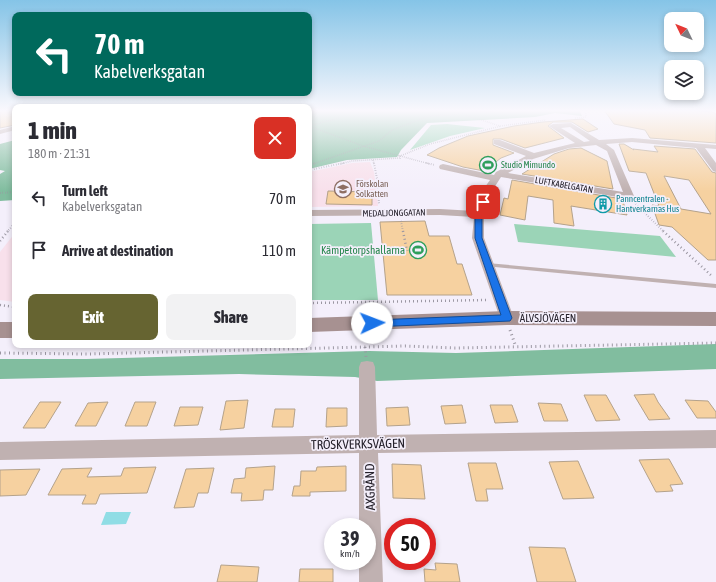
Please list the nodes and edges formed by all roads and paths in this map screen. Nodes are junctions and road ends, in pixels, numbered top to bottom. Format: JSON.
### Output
{"nodes":[{"id":1,"x":339,"y":137,"type":"edge"},
{"id":2,"x":384,"y":137,"type":"edge"},
{"id":3,"x":457,"y":137,"type":"edge"},
{"id":4,"x":572,"y":137,"type":"edge"},
{"id":5,"x":590,"y":137,"type":"edge"},
{"id":6,"x":497,"y":142,"type":"dead end"},
{"id":7,"x":598,"y":142,"type":"junction"},
{"id":8,"x":584,"y":144,"type":"junction"},
{"id":9,"x":698,"y":145,"type":"junction"},
{"id":10,"x":363,"y":146,"type":"junction"},
{"id":11,"x":716,"y":147,"type":"edge"},
{"id":12,"x":400,"y":156,"type":"junction"},
{"id":13,"x":533,"y":156,"type":"junction"},
{"id":14,"x":373,"y":160,"type":"junction"},
{"id":15,"x":312,"y":164,"type":"edge"},
{"id":16,"x":444,"y":167,"type":"joint"},
{"id":17,"x":716,"y":169,"type":"edge"},
{"id":18,"x":312,"y":170,"type":"edge"},
{"id":19,"x":497,"y":176,"type":"junction"},
{"id":20,"x":12,"y":192,"type":"edge"},
{"id":21,"x":0,"y":193,"type":"edge"},
{"id":22,"x":629,"y":196,"type":"junction"},
{"id":23,"x":379,"y":209,"type":"dead end"},
{"id":24,"x":399,"y":212,"type":"junction"},
{"id":25,"x":312,"y":213,"type":"edge"},
{"id":26,"x":479,"y":214,"type":"junction"},
{"id":27,"x":12,"y":227,"type":"edge"},
{"id":28,"x":0,"y":241,"type":"edge"},
{"id":29,"x":407,"y":251,"type":"dead end"},
{"id":30,"x":487,"y":265,"type":"junction"},
{"id":31,"x":716,"y":280,"type":"edge"},
{"id":32,"x":716,"y":286,"type":"edge"},
{"id":33,"x":500,"y":300,"type":"junction"},
{"id":34,"x":312,"y":303,"type":"edge"},
{"id":35,"x":0,"y":305,"type":"edge"},
{"id":36,"x":12,"y":307,"type":"edge"},
{"id":37,"x":507,"y":318,"type":"junction"},
{"id":38,"x":716,"y":319,"type":"edge"},
{"id":39,"x":312,"y":325,"type":"edge"},
{"id":40,"x":0,"y":330,"type":"edge"},
{"id":41,"x":12,"y":330,"type":"edge"},
{"id":42,"x":716,"y":343,"type":"edge"},
{"id":43,"x":516,"y":347,"type":"junction"},
{"id":44,"x":0,"y":353,"type":"edge"},
{"id":45,"x":368,"y":367,"type":"dead end"},
{"id":46,"x":716,"y":439,"type":"edge"},
{"id":47,"x":369,"y":444,"type":"junction"},
{"id":48,"x":0,"y":451,"type":"edge"},
{"id":49,"x":371,"y":582,"type":"edge"}],
"edges":[{"from":1,"to":10,"type":"path"},
{"from":2,"to":10,"type":"path"},
{"from":3,"to":12,"type":"path"},
{"from":4,"to":8,"type":"street"},
{"from":5,"to":7,"type":"street"},
{"from":6,"to":13,"type":"street"},
{"from":7,"to":8,"type":"street"},
{"from":7,"to":9,"type":"street"},
{"from":7,"to":22,"type":"street"},
{"from":8,"to":13,"type":"street"},
{"from":9,"to":11,"type":"street"},
{"from":9,"to":17,"type":"street"},
{"from":10,"to":12,"type":"path"},
{"from":10,"to":15,"type":"path"},
{"from":12,"to":14,"type":"path"},
{"from":12,"to":16,"type":"path"},
{"from":13,"to":19,"type":"street"},
{"from":14,"to":18,"type":"path"},
{"from":14,"to":23,"type":"path"},
{"from":16,"to":19,"type":"street","name":"LUFTKABELGATAN"},
{"from":19,"to":22,"type":"street","name":"LUFTKABELGATAN"},
{"from":19,"to":26,"type":"street"},
{"from":20,"to":21,"type":"path"},
{"from":22,"to":31,"type":"path"},
{"from":24,"to":25,"type":"street","name":"MEDALJONGGATAN"},
{"from":24,"to":26,"type":"street","name":"MEDALJONGGATAN"},
{"from":24,"to":29,"type":"path"},
{"from":26,"to":30,"type":"street"},
{"from":27,"to":28,"type":"path"},
{"from":30,"to":32,"type":"lane"},
{"from":30,"to":33,"type":"street"},
{"from":33,"to":34,"type":"path"},
{"from":33,"to":37,"type":"street"},
{"from":35,"to":36,"type":"path"},
{"from":37,"to":38,"type":"main road","name":"ÄLVSJÖVÄGEN"},
{"from":37,"to":39,"type":"main road","name":"ÄLVSJÖVÄGEN"},
{"from":37,"to":43,"type":"path"},
{"from":40,"to":41,"type":"main road"},
{"from":42,"to":43,"type":"path"},
{"from":43,"to":44,"type":"path"},
{"from":45,"to":47,"type":"street","name":"AXGRÄND"},
{"from":46,"to":47,"type":"street","name":"TRÖSKVERKSVÄGEN"},
{"from":47,"to":48,"type":"street","name":"TRÖSKVERKSVÄGEN"},
{"from":47,"to":49,"type":"street","name":"AXGRÄND"}]}
